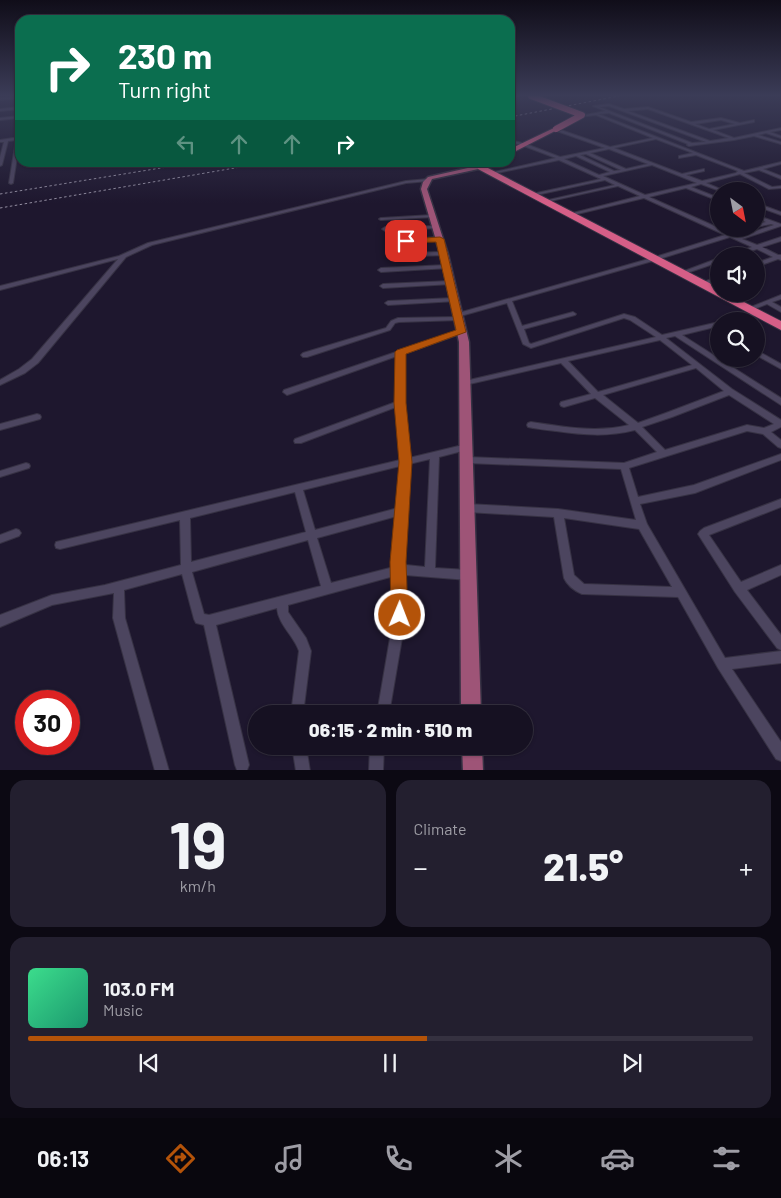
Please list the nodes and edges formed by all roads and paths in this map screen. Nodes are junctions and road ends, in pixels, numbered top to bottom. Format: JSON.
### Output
{"nodes":[{"id":1,"x":550,"y":132,"type":"edge"},
{"id":2,"x":564,"y":132,"type":"edge"},
{"id":3,"x":641,"y":132,"type":"edge"},
{"id":4,"x":650,"y":132,"type":"edge"},
{"id":5,"x":660,"y":132,"type":"edge"},
{"id":6,"x":683,"y":132,"type":"edge"},
{"id":7,"x":714,"y":132,"type":"edge"},
{"id":8,"x":766,"y":132,"type":"joint"},
{"id":9,"x":754,"y":135,"type":"junction"},
{"id":10,"x":781,"y":137,"type":"edge"},
{"id":11,"x":656,"y":138,"type":"junction"},
{"id":12,"x":15,"y":139,"type":"edge"},
{"id":13,"x":734,"y":139,"type":"junction"},
{"id":14,"x":6,"y":140,"type":"junction"},
{"id":15,"x":0,"y":141,"type":"edge"},
{"id":16,"x":515,"y":142,"type":"edge"},
{"id":17,"x":710,"y":142,"type":"junction"},
{"id":18,"x":781,"y":143,"type":"edge"},
{"id":19,"x":525,"y":145,"type":"junction"},
{"id":20,"x":693,"y":145,"type":"junction"},
{"id":21,"x":686,"y":146,"type":"junction"},
{"id":22,"x":679,"y":147,"type":"junction"},
{"id":23,"x":610,"y":148,"type":"junction"},
{"id":24,"x":515,"y":150,"type":"edge"},
{"id":25,"x":586,"y":153,"type":"junction"},
{"id":26,"x":697,"y":154,"type":"junction"},
{"id":27,"x":576,"y":155,"type":"junction"},
{"id":28,"x":680,"y":157,"type":"dead end"},
{"id":29,"x":0,"y":159,"type":"edge"},
{"id":30,"x":561,"y":159,"type":"junction"},
{"id":31,"x":15,"y":162,"type":"edge"},
{"id":32,"x":781,"y":163,"type":"edge"},
{"id":33,"x":652,"y":164,"type":"junction"},
{"id":34,"x":774,"y":164,"type":"junction"},
{"id":35,"x":0,"y":165,"type":"edge"},
{"id":36,"x":476,"y":167,"type":"edge"},
{"id":37,"x":487,"y":167,"type":"edge"},
{"id":38,"x":758,"y":168,"type":"junction"},
{"id":39,"x":781,"y":168,"type":"edge"},
{"id":40,"x":626,"y":170,"type":"junction"},
{"id":41,"x":703,"y":170,"type":"dead end"},
{"id":42,"x":613,"y":172,"type":"junction"},
{"id":43,"x":740,"y":172,"type":"junction"},
{"id":44,"x":492,"y":173,"type":"junction"},
{"id":45,"x":598,"y":176,"type":"junction"},
{"id":46,"x":682,"y":176,"type":"junction"},
{"id":47,"x":781,"y":178,"type":"edge"},
{"id":48,"x":606,"y":179,"type":"junction"},
{"id":49,"x":428,"y":180,"type":"junction"},
{"id":50,"x":700,"y":182,"type":"junction"},
{"id":51,"x":11,"y":183,"type":"dead end"},
{"id":52,"x":619,"y":185,"type":"junction"},
{"id":53,"x":686,"y":186,"type":"junction"},
{"id":54,"x":710,"y":186,"type":"edge"},
{"id":55,"x":779,"y":188,"type":"edge"},
{"id":56,"x":534,"y":195,"type":"junction"},
{"id":57,"x":643,"y":196,"type":"junction"},
{"id":58,"x":710,"y":196,"type":"edge"},
{"id":59,"x":546,"y":201,"type":"junction"},
{"id":60,"x":765,"y":208,"type":"edge"},
{"id":61,"x":781,"y":214,"type":"edge"},
{"id":62,"x":571,"y":215,"type":"junction"},
{"id":63,"x":381,"y":219,"type":"dead end"},
{"id":64,"x":765,"y":220,"type":"edge"},
{"id":65,"x":771,"y":222,"type":"junction"},
{"id":66,"x":765,"y":224,"type":"edge"},
{"id":67,"x":780,"y":225,"type":"edge"},
{"id":68,"x":710,"y":226,"type":"edge"},
{"id":69,"x":436,"y":228,"type":"junction"},
{"id":70,"x":385,"y":229,"type":"dead end"},
{"id":71,"x":765,"y":230,"type":"edge"},
{"id":72,"x":721,"y":238,"type":"edge"},
{"id":73,"x":738,"y":238,"type":"edge"},
{"id":74,"x":781,"y":239,"type":"edge"},
{"id":75,"x":389,"y":242,"type":"dead end"},
{"id":76,"x":757,"y":247,"type":"joint"},
{"id":77,"x":765,"y":250,"type":"edge"},
{"id":78,"x":444,"y":254,"type":"junction"},
{"id":79,"x":392,"y":255,"type":"dead end"},
{"id":80,"x":124,"y":256,"type":"junction"},
{"id":81,"x":780,"y":257,"type":"edge"},
{"id":82,"x":654,"y":259,"type":"junction"},
{"id":83,"x":765,"y":262,"type":"edge"},
{"id":84,"x":710,"y":263,"type":"edge"},
{"id":85,"x":447,"y":268,"type":"junction"},
{"id":86,"x":381,"y":270,"type":"dead end"},
{"id":87,"x":682,"y":274,"type":"junction"},
{"id":88,"x":710,"y":281,"type":"edge"},
{"id":89,"x":450,"y":283,"type":"junction"},
{"id":90,"x":702,"y":284,"type":"junction"},
{"id":91,"x":383,"y":286,"type":"dead end"},
{"id":92,"x":0,"y":288,"type":"edge"},
{"id":93,"x":710,"y":288,"type":"edge"},
{"id":94,"x":781,"y":297,"type":"edge"},
{"id":95,"x":454,"y":300,"type":"junction"},
{"id":96,"x":509,"y":301,"type":"junction"},
{"id":97,"x":736,"y":302,"type":"edge"},
{"id":98,"x":767,"y":302,"type":"junction"},
{"id":99,"x":388,"y":303,"type":"dead end"},
{"id":100,"x":781,"y":310,"type":"edge"},
{"id":101,"x":753,"y":311,"type":"junction"},
{"id":102,"x":573,"y":314,"type":"dead end"},
{"id":103,"x":458,"y":317,"type":"junction"},
{"id":104,"x":710,"y":326,"type":"edge"},
{"id":105,"x":781,"y":326,"type":"edge"},
{"id":106,"x":521,"y":328,"type":"junction"},
{"id":107,"x":461,"y":332,"type":"junction"},
{"id":108,"x":676,"y":334,"type":"junction"},
{"id":109,"x":662,"y":338,"type":"junction"},
{"id":110,"x":401,"y":352,"type":"junction"},
{"id":111,"x":305,"y":355,"type":"dead end"},
{"id":112,"x":765,"y":357,"type":"edge"},
{"id":113,"x":563,"y":361,"type":"junction"},
{"id":114,"x":696,"y":366,"type":"junction"},
{"id":115,"x":781,"y":366,"type":"edge"},
{"id":116,"x":0,"y":383,"type":"edge"},
{"id":117,"x":465,"y":383,"type":"junction"},
{"id":118,"x":287,"y":392,"type":"dead end"},
{"id":119,"x":729,"y":392,"type":"junction"},
{"id":120,"x":597,"y":395,"type":"junction"},
{"id":121,"x":781,"y":402,"type":"edge"},
{"id":122,"x":400,"y":403,"type":"junction"},
{"id":123,"x":564,"y":404,"type":"dead end"},
{"id":124,"x":37,"y":417,"type":"dead end"},
{"id":125,"x":781,"y":424,"type":"edge"},
{"id":126,"x":531,"y":426,"type":"dead end"},
{"id":127,"x":636,"y":426,"type":"junction"},
{"id":128,"x":0,"y":427,"type":"edge"},
{"id":129,"x":765,"y":431,"type":"junction"},
{"id":130,"x":298,"y":441,"type":"dead end"},
{"id":131,"x":781,"y":445,"type":"edge"},
{"id":132,"x":467,"y":447,"type":"junction"},
{"id":133,"x":664,"y":454,"type":"junction"},
{"id":134,"x":435,"y":455,"type":"junction"},
{"id":135,"x":781,"y":457,"type":"edge"},
{"id":136,"x":467,"y":460,"type":"junction"},
{"id":137,"x":405,"y":462,"type":"junction"},
{"id":138,"x":26,"y":466,"type":"dead end"},
{"id":139,"x":624,"y":466,"type":"junction"},
{"id":140,"x":0,"y":474,"type":"edge"},
{"id":141,"x":298,"y":488,"type":"junction"},
{"id":142,"x":634,"y":501,"type":"junction"},
{"id":143,"x":781,"y":503,"type":"edge"},
{"id":144,"x":468,"y":508,"type":"junction"},
{"id":145,"x":402,"y":511,"type":"junction"},
{"id":146,"x":558,"y":513,"type":"junction"},
{"id":147,"x":185,"y":515,"type":"junction"},
{"id":148,"x":642,"y":525,"type":"junction"},
{"id":149,"x":16,"y":533,"type":"dead end"},
{"id":150,"x":310,"y":535,"type":"junction"},
{"id":151,"x":0,"y":539,"type":"edge"},
{"id":152,"x":60,"y":545,"type":"dead end"},
{"id":153,"x":186,"y":568,"type":"junction"},
{"id":154,"x":399,"y":568,"type":"junction"},
{"id":155,"x":781,"y":570,"type":"edge"},
{"id":156,"x":430,"y":572,"type":"junction"},
{"id":157,"x":468,"y":575,"type":"junction"},
{"id":158,"x":119,"y":586,"type":"junction"},
{"id":159,"x":740,"y":588,"type":"junction"},
{"id":160,"x":327,"y":589,"type":"junction"},
{"id":161,"x":681,"y":592,"type":"junction"},
{"id":162,"x":282,"y":602,"type":"junction"},
{"id":163,"x":0,"y":621,"type":"edge"},
{"id":164,"x":209,"y":621,"type":"junction"},
{"id":165,"x":781,"y":644,"type":"edge"},
{"id":166,"x":781,"y":657,"type":"edge"},
{"id":167,"x":722,"y":664,"type":"junction"},
{"id":168,"x":298,"y":705,"type":"edge"},
{"id":169,"x":385,"y":705,"type":"edge"},
{"id":170,"x":472,"y":705,"type":"edge"},
{"id":171,"x":781,"y":754,"type":"edge"},
{"id":172,"x":300,"y":755,"type":"edge"},
{"id":173,"x":377,"y":755,"type":"edge"},
{"id":174,"x":472,"y":755,"type":"edge"},
{"id":175,"x":242,"y":765,"type":"dead end"},
{"id":176,"x":162,"y":770,"type":"edge"},
{"id":177,"x":303,"y":770,"type":"edge"},
{"id":178,"x":376,"y":770,"type":"edge"},
{"id":179,"x":473,"y":770,"type":"edge"}],
"edges":[{"from":1,"to":19,"type":"highway"},
{"from":2,"to":23,"type":"street"},
{"from":3,"to":11,"type":"street"},
{"from":4,"to":21,"type":"street"},
{"from":5,"to":20,"type":"street"},
{"from":6,"to":17,"type":"street"},
{"from":7,"to":13,"type":"street"},
{"from":8,"to":9,"type":"street"},
{"from":8,"to":10,"type":"street"},
{"from":9,"to":13,"type":"street"},
{"from":9,"to":18,"type":"street"},
{"from":11,"to":22,"type":"street"},
{"from":11,"to":23,"type":"street"},
{"from":12,"to":14,"type":"street"},
{"from":13,"to":17,"type":"street"},
{"from":14,"to":15,"type":"street"},
{"from":14,"to":29,"type":"street"},
{"from":16,"to":19,"type":"street"},
{"from":17,"to":20,"type":"street"},
{"from":19,"to":24,"type":"highway"},
{"from":19,"to":30,"type":"street"},
{"from":20,"to":21,"type":"street"},
{"from":21,"to":22,"type":"street"},
{"from":22,"to":26,"type":"street"},
{"from":23,"to":25,"type":"street"},
{"from":23,"to":33,"type":"street"},
{"from":25,"to":27,"type":"street"},
{"from":25,"to":40,"type":"street"},
{"from":26,"to":28,"type":"street"},
{"from":26,"to":43,"type":"street"},
{"from":27,"to":30,"type":"street"},
{"from":27,"to":42,"type":"street"},
{"from":29,"to":35,"type":"street"},
{"from":30,"to":44,"type":"street"},
{"from":30,"to":45,"type":"street"},
{"from":31,"to":51,"type":"street"},
{"from":32,"to":34,"type":"street"},
{"from":33,"to":40,"type":"street"},
{"from":33,"to":46,"type":"street"},
{"from":34,"to":38,"type":"street"},
{"from":34,"to":39,"type":"street"},
{"from":36,"to":49,"type":"main road"},
{"from":37,"to":44,"type":"highway"},
{"from":38,"to":43,"type":"street"},
{"from":38,"to":47,"type":"street"},
{"from":40,"to":42,"type":"street"},
{"from":41,"to":46,"type":"street"},
{"from":42,"to":45,"type":"street"},
{"from":43,"to":50,"type":"street"},
{"from":43,"to":55,"type":"street"},
{"from":44,"to":56,"type":"highway"},
{"from":45,"to":48,"type":"street"},
{"from":46,"to":50,"type":"street"},
{"from":48,"to":52,"type":"street"},
{"from":48,"to":56,"type":"street"},
{"from":49,"to":69,"type":"main road"},
{"from":49,"to":80,"type":"street"},
{"from":50,"to":53,"type":"street"},
{"from":50,"to":54,"type":"street"},
{"from":52,"to":57,"type":"street"},
{"from":52,"to":59,"type":"street"},
{"from":53,"to":57,"type":"street"},
{"from":53,"to":58,"type":"street"},
{"from":56,"to":59,"type":"highway"},
{"from":57,"to":62,"type":"street"},
{"from":57,"to":68,"type":"street"},
{"from":59,"to":62,"type":"highway"},
{"from":60,"to":61,"type":"street"},
{"from":62,"to":82,"type":"highway"},
{"from":63,"to":69,"type":"street"},
{"from":64,"to":65,"type":"street"},
{"from":65,"to":66,"type":"street"},
{"from":65,"to":67,"type":"street"},
{"from":67,"to":71,"type":"street"},
{"from":69,"to":70,"type":"street"},
{"from":69,"to":75,"type":"street"},
{"from":69,"to":78,"type":"main road"},
{"from":72,"to":82,"type":"street"},
{"from":73,"to":76,"type":"street"},
{"from":74,"to":76,"type":"street"},
{"from":77,"to":81,"type":"street"},
{"from":78,"to":79,"type":"street"},
{"from":78,"to":85,"type":"main road"},
{"from":80,"to":92,"type":"street"},
{"from":80,"to":116,"type":"street"},
{"from":81,"to":83,"type":"street"},
{"from":82,"to":87,"type":"highway"},
{"from":82,"to":96,"type":"street"},
{"from":84,"to":87,"type":"street"},
{"from":85,"to":86,"type":"street"},
{"from":85,"to":89,"type":"main road"},
{"from":87,"to":90,"type":"highway"},
{"from":88,"to":90,"type":"street"},
{"from":89,"to":91,"type":"street"},
{"from":89,"to":95,"type":"main road"},
{"from":90,"to":93,"type":"highway"},
{"from":94,"to":98,"type":"street"},
{"from":95,"to":99,"type":"street"},
{"from":95,"to":103,"type":"main road"},
{"from":96,"to":103,"type":"street"},
{"from":96,"to":106,"type":"street"},
{"from":97,"to":101,"type":"highway"},
{"from":98,"to":100,"type":"street"},
{"from":98,"to":101,"type":"street"},
{"from":101,"to":105,"type":"highway"},
{"from":102,"to":106,"type":"street"},
{"from":103,"to":107,"type":"main road"},
{"from":103,"to":111,"type":"street"},
{"from":104,"to":108,"type":"street"},
{"from":106,"to":109,"type":"street"},
{"from":107,"to":110,"type":"street"},
{"from":107,"to":117,"type":"main road"},
{"from":108,"to":109,"type":"street"},
{"from":108,"to":121,"type":"street"},
{"from":109,"to":113,"type":"street"},
{"from":109,"to":114,"type":"street"},
{"from":110,"to":118,"type":"street"},
{"from":110,"to":122,"type":"street"},
{"from":112,"to":115,"type":"street"},
{"from":113,"to":117,"type":"street"},
{"from":113,"to":120,"type":"street"},
{"from":114,"to":119,"type":"street"},
{"from":114,"to":120,"type":"street"},
{"from":117,"to":132,"type":"main road"},
{"from":119,"to":125,"type":"street"},
{"from":119,"to":127,"type":"street"},
{"from":120,"to":123,"type":"street"},
{"from":120,"to":127,"type":"street"},
{"from":122,"to":130,"type":"street"},
{"from":122,"to":137,"type":"street"},
{"from":124,"to":128,"type":"street"},
{"from":125,"to":129,"type":"street"},
{"from":126,"to":127,"type":"street"},
{"from":127,"to":133,"type":"street"},
{"from":129,"to":131,"type":"street"},
{"from":129,"to":133,"type":"street"},
{"from":132,"to":134,"type":"street"},
{"from":132,"to":136,"type":"main road"},
{"from":133,"to":139,"type":"street"},
{"from":134,"to":137,"type":"street"},
{"from":134,"to":156,"type":"street"},
{"from":135,"to":142,"type":"street"},
{"from":136,"to":139,"type":"street"},
{"from":136,"to":144,"type":"main road"},
{"from":137,"to":141,"type":"street"},
{"from":137,"to":145,"type":"street"},
{"from":138,"to":140,"type":"street"},
{"from":139,"to":142,"type":"street"},
{"from":141,"to":147,"type":"street"},
{"from":141,"to":150,"type":"street"},
{"from":142,"to":148,"type":"street"},
{"from":143,"to":159,"type":"street"},
{"from":144,"to":146,"type":"street"},
{"from":144,"to":157,"type":"main road"},
{"from":145,"to":150,"type":"street"},
{"from":145,"to":154,"type":"street"},
{"from":146,"to":148,"type":"street"},
{"from":146,"to":161,"type":"street"},
{"from":147,"to":152,"type":"street"},
{"from":147,"to":153,"type":"street"},
{"from":148,"to":161,"type":"street"},
{"from":149,"to":151,"type":"street"},
{"from":150,"to":153,"type":"street"},
{"from":150,"to":160,"type":"street"},
{"from":153,"to":158,"type":"street"},
{"from":153,"to":164,"type":"street"},
{"from":154,"to":156,"type":"street"},
{"from":154,"to":160,"type":"street"},
{"from":154,"to":169,"type":"street"},
{"from":155,"to":159,"type":"street"},
{"from":156,"to":157,"type":"street"},
{"from":157,"to":170,"type":"main road"},
{"from":158,"to":163,"type":"street"},
{"from":158,"to":176,"type":"street"},
{"from":159,"to":165,"type":"street"},
{"from":160,"to":162,"type":"street"},
{"from":161,"to":167,"type":"street"},
{"from":162,"to":164,"type":"street"},
{"from":162,"to":168,"type":"street"},
{"from":164,"to":175,"type":"street"},
{"from":166,"to":167,"type":"street"},
{"from":167,"to":171,"type":"street"},
{"from":172,"to":177,"type":"street"},
{"from":173,"to":178,"type":"street"},
{"from":174,"to":179,"type":"main road"}]}
